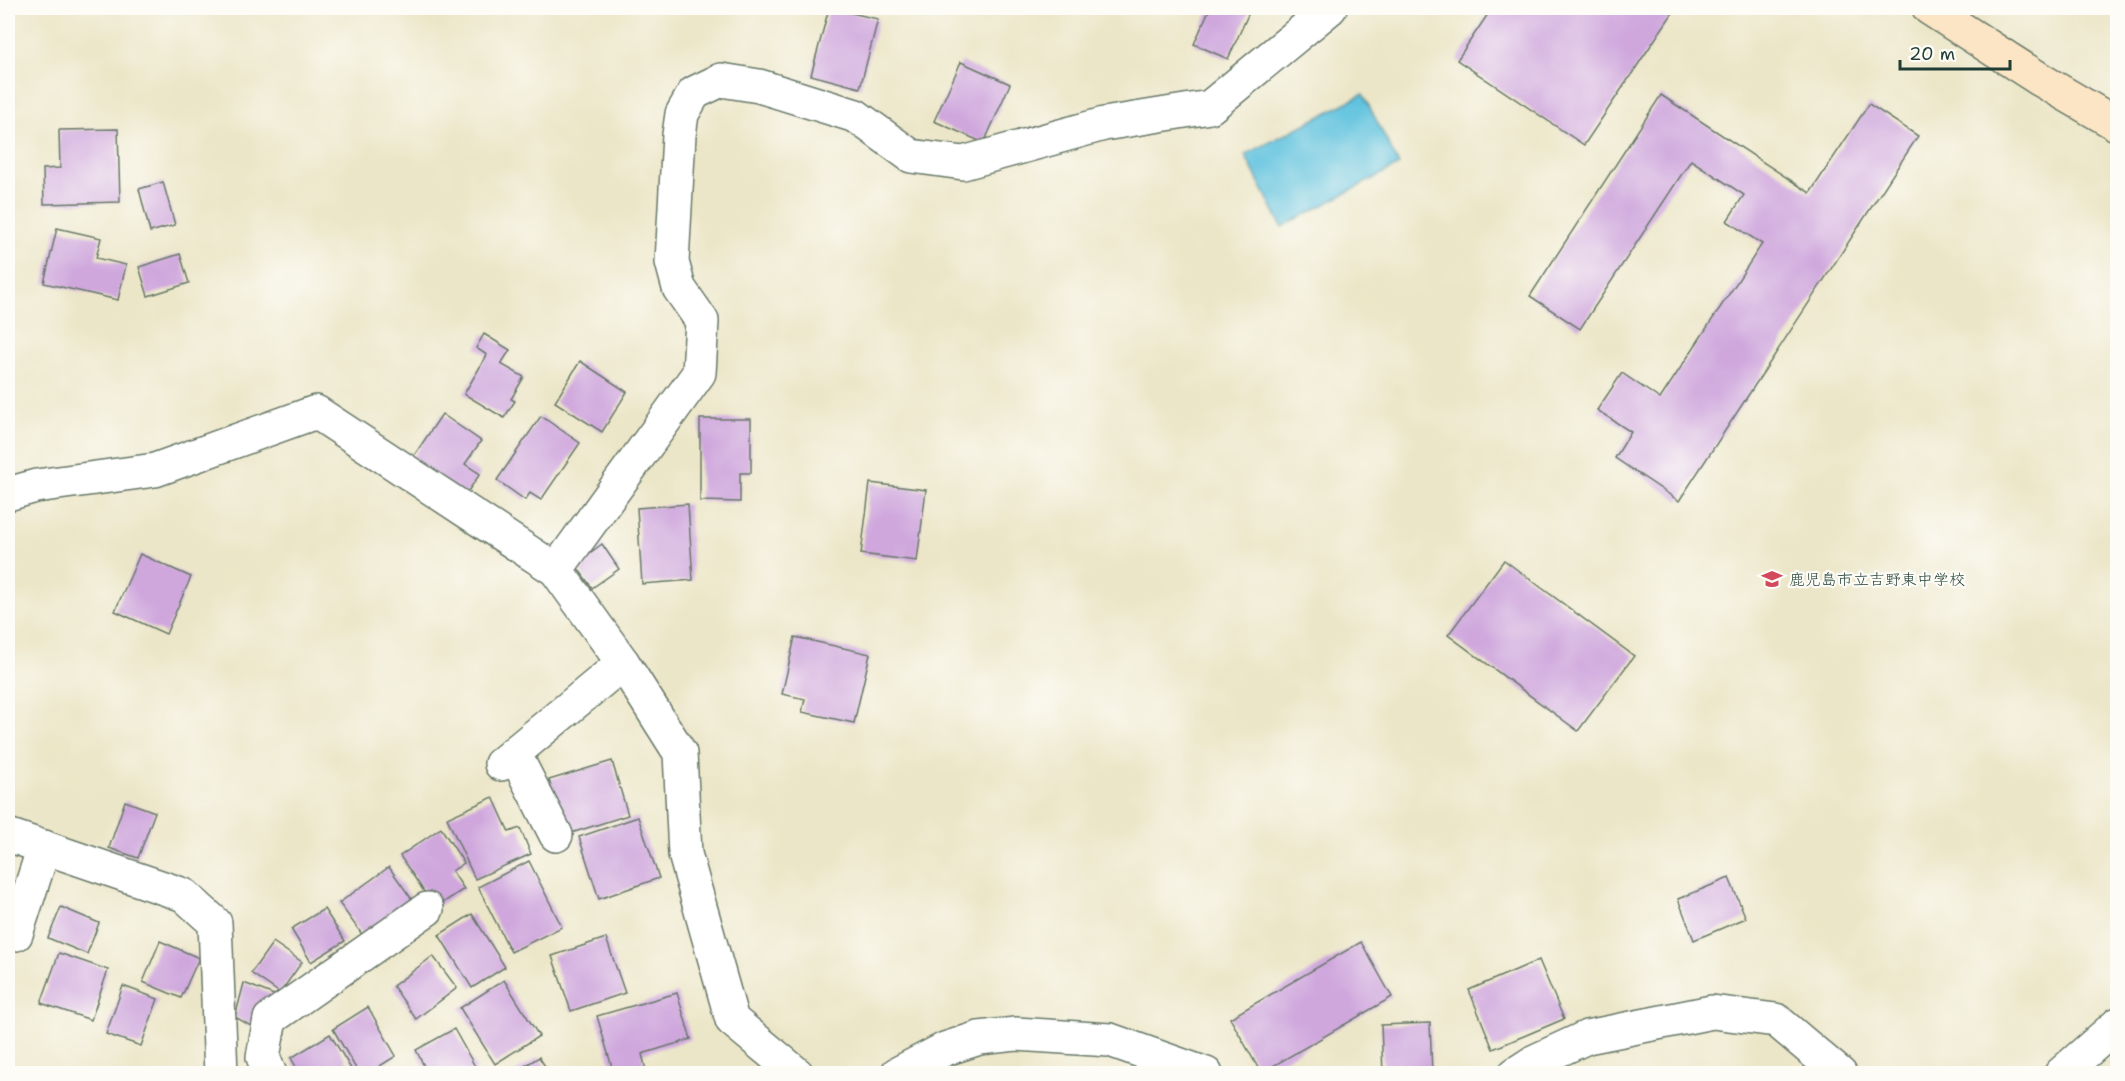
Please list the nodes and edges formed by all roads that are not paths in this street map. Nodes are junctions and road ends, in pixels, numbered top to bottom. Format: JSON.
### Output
{"nodes":[{"id":1,"x":1330,"y":8,"type":"edge"},
{"id":2,"x":1929,"y":8,"type":"edge"},
{"id":3,"x":2118,"y":125,"type":"edge"},
{"id":4,"x":8,"y":494,"type":"edge"},
{"id":5,"x":556,"y":570,"type":"junction"},
{"id":6,"x":623,"y":663,"type":"junction"},
{"id":7,"x":8,"y":835,"type":"edge"},
{"id":8,"x":556,"y":835,"type":"dead end"},
{"id":9,"x":44,"y":847,"type":"junction"},
{"id":10,"x":427,"y":909,"type":"dead end"},
{"id":11,"x":16,"y":934,"type":"dead end"},
{"id":12,"x":2118,"y":1024,"type":"edge"},
{"id":13,"x":221,"y":1074,"type":"edge"},
{"id":14,"x":270,"y":1074,"type":"edge"},
{"id":15,"x":797,"y":1074,"type":"edge"},
{"id":16,"x":897,"y":1074,"type":"edge"},
{"id":17,"x":1206,"y":1074,"type":"edge"},
{"id":18,"x":1515,"y":1074,"type":"edge"},
{"id":19,"x":1840,"y":1074,"type":"edge"},
{"id":20,"x":2061,"y":1074,"type":"edge"}],
"edges":[{"from":1,"to":5,"type":"street"},
{"from":2,"to":3,"type":"street"},
{"from":4,"to":5,"type":"street"},
{"from":5,"to":6,"type":"street"},
{"from":6,"to":8,"type":"street"},
{"from":6,"to":15,"type":"street"},
{"from":7,"to":9,"type":"street"},
{"from":9,"to":11,"type":"street"},
{"from":9,"to":13,"type":"street"},
{"from":10,"to":14,"type":"street"},
{"from":12,"to":20,"type":"street"},
{"from":16,"to":17,"type":"street"},
{"from":18,"to":19,"type":"street"}]}
